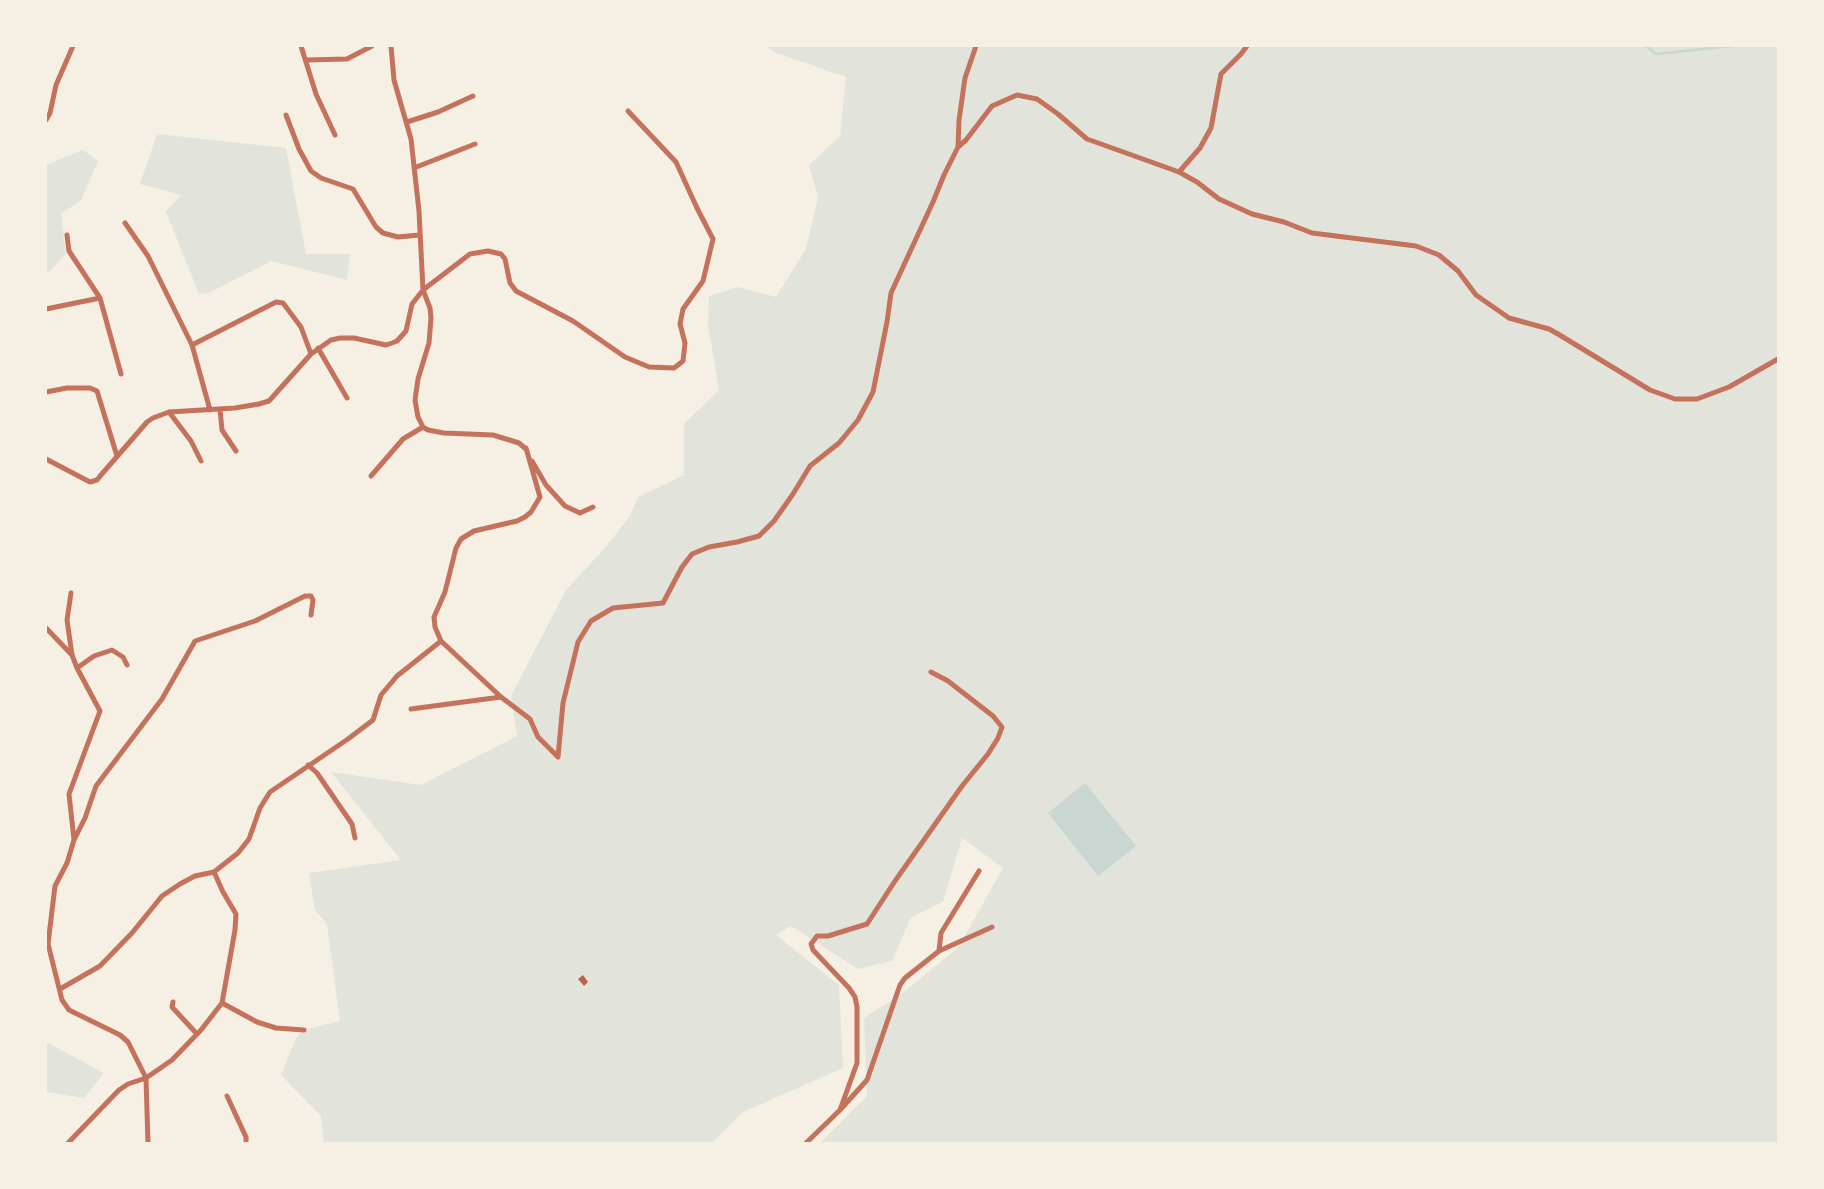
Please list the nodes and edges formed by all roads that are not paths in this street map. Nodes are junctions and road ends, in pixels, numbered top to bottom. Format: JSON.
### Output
{"nodes":[{"id":1,"x":73,"y":46,"type":"edge"},
{"id":2,"x":301,"y":46,"type":"edge"},
{"id":3,"x":372,"y":46,"type":"edge"},
{"id":4,"x":391,"y":46,"type":"edge"},
{"id":5,"x":976,"y":46,"type":"edge"},
{"id":6,"x":1247,"y":46,"type":"edge"},
{"id":7,"x":306,"y":60,"type":"junction"},
{"id":8,"x":473,"y":96,"type":"dead end"},
{"id":9,"x":628,"y":111,"type":"dead end"},
{"id":10,"x":286,"y":115,"type":"dead end"},
{"id":11,"x":46,"y":120,"type":"edge"},
{"id":12,"x":407,"y":122,"type":"junction"},
{"id":13,"x":335,"y":135,"type":"dead end"},
{"id":14,"x":475,"y":144,"type":"dead end"},
{"id":15,"x":958,"y":147,"type":"junction"},
{"id":16,"x":414,"y":168,"type":"junction"},
{"id":17,"x":1179,"y":172,"type":"junction"},
{"id":18,"x":125,"y":223,"type":"dead end"},
{"id":19,"x":67,"y":235,"type":"dead end"},
{"id":20,"x":419,"y":235,"type":"junction"},
{"id":21,"x":423,"y":290,"type":"junction"},
{"id":22,"x":100,"y":298,"type":"junction"},
{"id":23,"x":46,"y":309,"type":"edge"},
{"id":24,"x":192,"y":345,"type":"junction"},
{"id":25,"x":318,"y":348,"type":"junction"},
{"id":26,"x":311,"y":354,"type":"junction"},
{"id":27,"x":1779,"y":359,"type":"edge"},
{"id":28,"x":121,"y":374,"type":"dead end"},
{"id":29,"x":46,"y":392,"type":"edge"},
{"id":30,"x":347,"y":398,"type":"dead end"},
{"id":31,"x":220,"y":409,"type":"junction"},
{"id":32,"x":210,"y":410,"type":"junction"},
{"id":33,"x":169,"y":412,"type":"junction"},
{"id":34,"x":423,"y":427,"type":"junction"},
{"id":35,"x":526,"y":448,"type":"junction"},
{"id":36,"x":236,"y":451,"type":"dead end"},
{"id":37,"x":117,"y":456,"type":"junction"},
{"id":38,"x":46,"y":459,"type":"edge"},
{"id":39,"x":201,"y":461,"type":"dead end"},
{"id":40,"x":371,"y":476,"type":"dead end"},
{"id":41,"x":593,"y":507,"type":"dead end"},
{"id":42,"x":71,"y":593,"type":"dead end"},
{"id":43,"x":312,"y":615,"type":"dead end"},
{"id":44,"x":46,"y":628,"type":"edge"},
{"id":45,"x":441,"y":642,"type":"junction"},
{"id":46,"x":72,"y":655,"type":"junction"},
{"id":47,"x":127,"y":665,"type":"dead end"},
{"id":48,"x":76,"y":668,"type":"junction"},
{"id":49,"x":931,"y":672,"type":"dead end"},
{"id":50,"x":502,"y":697,"type":"junction"},
{"id":51,"x":411,"y":709,"type":"dead end"},
{"id":52,"x":308,"y":765,"type":"junction"},
{"id":53,"x":355,"y":838,"type":"dead end"},
{"id":54,"x":74,"y":840,"type":"junction"},
{"id":55,"x":979,"y":871,"type":"dead end"},
{"id":56,"x":214,"y":872,"type":"junction"},
{"id":57,"x":992,"y":927,"type":"dead end"},
{"id":58,"x":939,"y":951,"type":"junction"},
{"id":59,"x":60,"y":989,"type":"junction"},
{"id":60,"x":173,"y":1002,"type":"dead end"},
{"id":61,"x":222,"y":1003,"type":"junction"},
{"id":62,"x":304,"y":1030,"type":"dead end"},
{"id":63,"x":197,"y":1034,"type":"junction"},
{"id":64,"x":146,"y":1078,"type":"junction"},
{"id":65,"x":227,"y":1096,"type":"dead end"},
{"id":66,"x":840,"y":1110,"type":"junction"},
{"id":67,"x":69,"y":1143,"type":"edge"},
{"id":68,"x":148,"y":1143,"type":"edge"},
{"id":69,"x":247,"y":1143,"type":"edge"},
{"id":70,"x":806,"y":1143,"type":"edge"}],
"edges":[{"from":1,"to":11,"type":"street"},
{"from":2,"to":7,"type":"street"},
{"from":3,"to":7,"type":"street"},
{"from":4,"to":12,"type":"street"},
{"from":5,"to":15,"type":"street"},
{"from":6,"to":17,"type":"street"},
{"from":7,"to":13,"type":"street"},
{"from":8,"to":12,"type":"street"},
{"from":9,"to":21,"type":"street"},
{"from":10,"to":20,"type":"street"},
{"from":12,"to":16,"type":"street"},
{"from":14,"to":16,"type":"street"},
{"from":15,"to":17,"type":"street"},
{"from":15,"to":50,"type":"street"},
{"from":16,"to":20,"type":"street"},
{"from":17,"to":27,"type":"street"},
{"from":18,"to":24,"type":"street"},
{"from":19,"to":22,"type":"street"},
{"from":20,"to":21,"type":"street"},
{"from":21,"to":25,"type":"street"},
{"from":21,"to":34,"type":"street"},
{"from":22,"to":23,"type":"street"},
{"from":22,"to":28,"type":"street"},
{"from":24,"to":26,"type":"street"},
{"from":24,"to":32,"type":"street"},
{"from":25,"to":26,"type":"street"},
{"from":25,"to":30,"type":"street"},
{"from":26,"to":31,"type":"street"},
{"from":29,"to":37,"type":"street"},
{"from":31,"to":32,"type":"street"},
{"from":31,"to":36,"type":"street"},
{"from":32,"to":33,"type":"street"},
{"from":33,"to":37,"type":"street"},
{"from":33,"to":39,"type":"street"},
{"from":34,"to":35,"type":"street"},
{"from":34,"to":40,"type":"street"},
{"from":35,"to":41,"type":"street"},
{"from":35,"to":45,"type":"street"},
{"from":37,"to":38,"type":"street"},
{"from":42,"to":46,"type":"street"},
{"from":43,"to":54,"type":"street"},
{"from":44,"to":46,"type":"street"},
{"from":45,"to":50,"type":"street"},
{"from":45,"to":52,"type":"street"},
{"from":46,"to":48,"type":"street"},
{"from":47,"to":48,"type":"street"},
{"from":48,"to":54,"type":"street"},
{"from":49,"to":66,"type":"street"},
{"from":50,"to":51,"type":"street"},
{"from":52,"to":53,"type":"street"},
{"from":52,"to":56,"type":"street"},
{"from":54,"to":59,"type":"street"},
{"from":55,"to":58,"type":"street"},
{"from":56,"to":59,"type":"street"},
{"from":56,"to":61,"type":"street"},
{"from":57,"to":58,"type":"street"},
{"from":58,"to":66,"type":"street"},
{"from":59,"to":64,"type":"street"},
{"from":60,"to":63,"type":"street"},
{"from":61,"to":62,"type":"street"},
{"from":61,"to":63,"type":"street"},
{"from":63,"to":64,"type":"street"},
{"from":64,"to":67,"type":"street"},
{"from":64,"to":68,"type":"street"},
{"from":65,"to":69,"type":"street"},
{"from":66,"to":70,"type":"street"}]}
